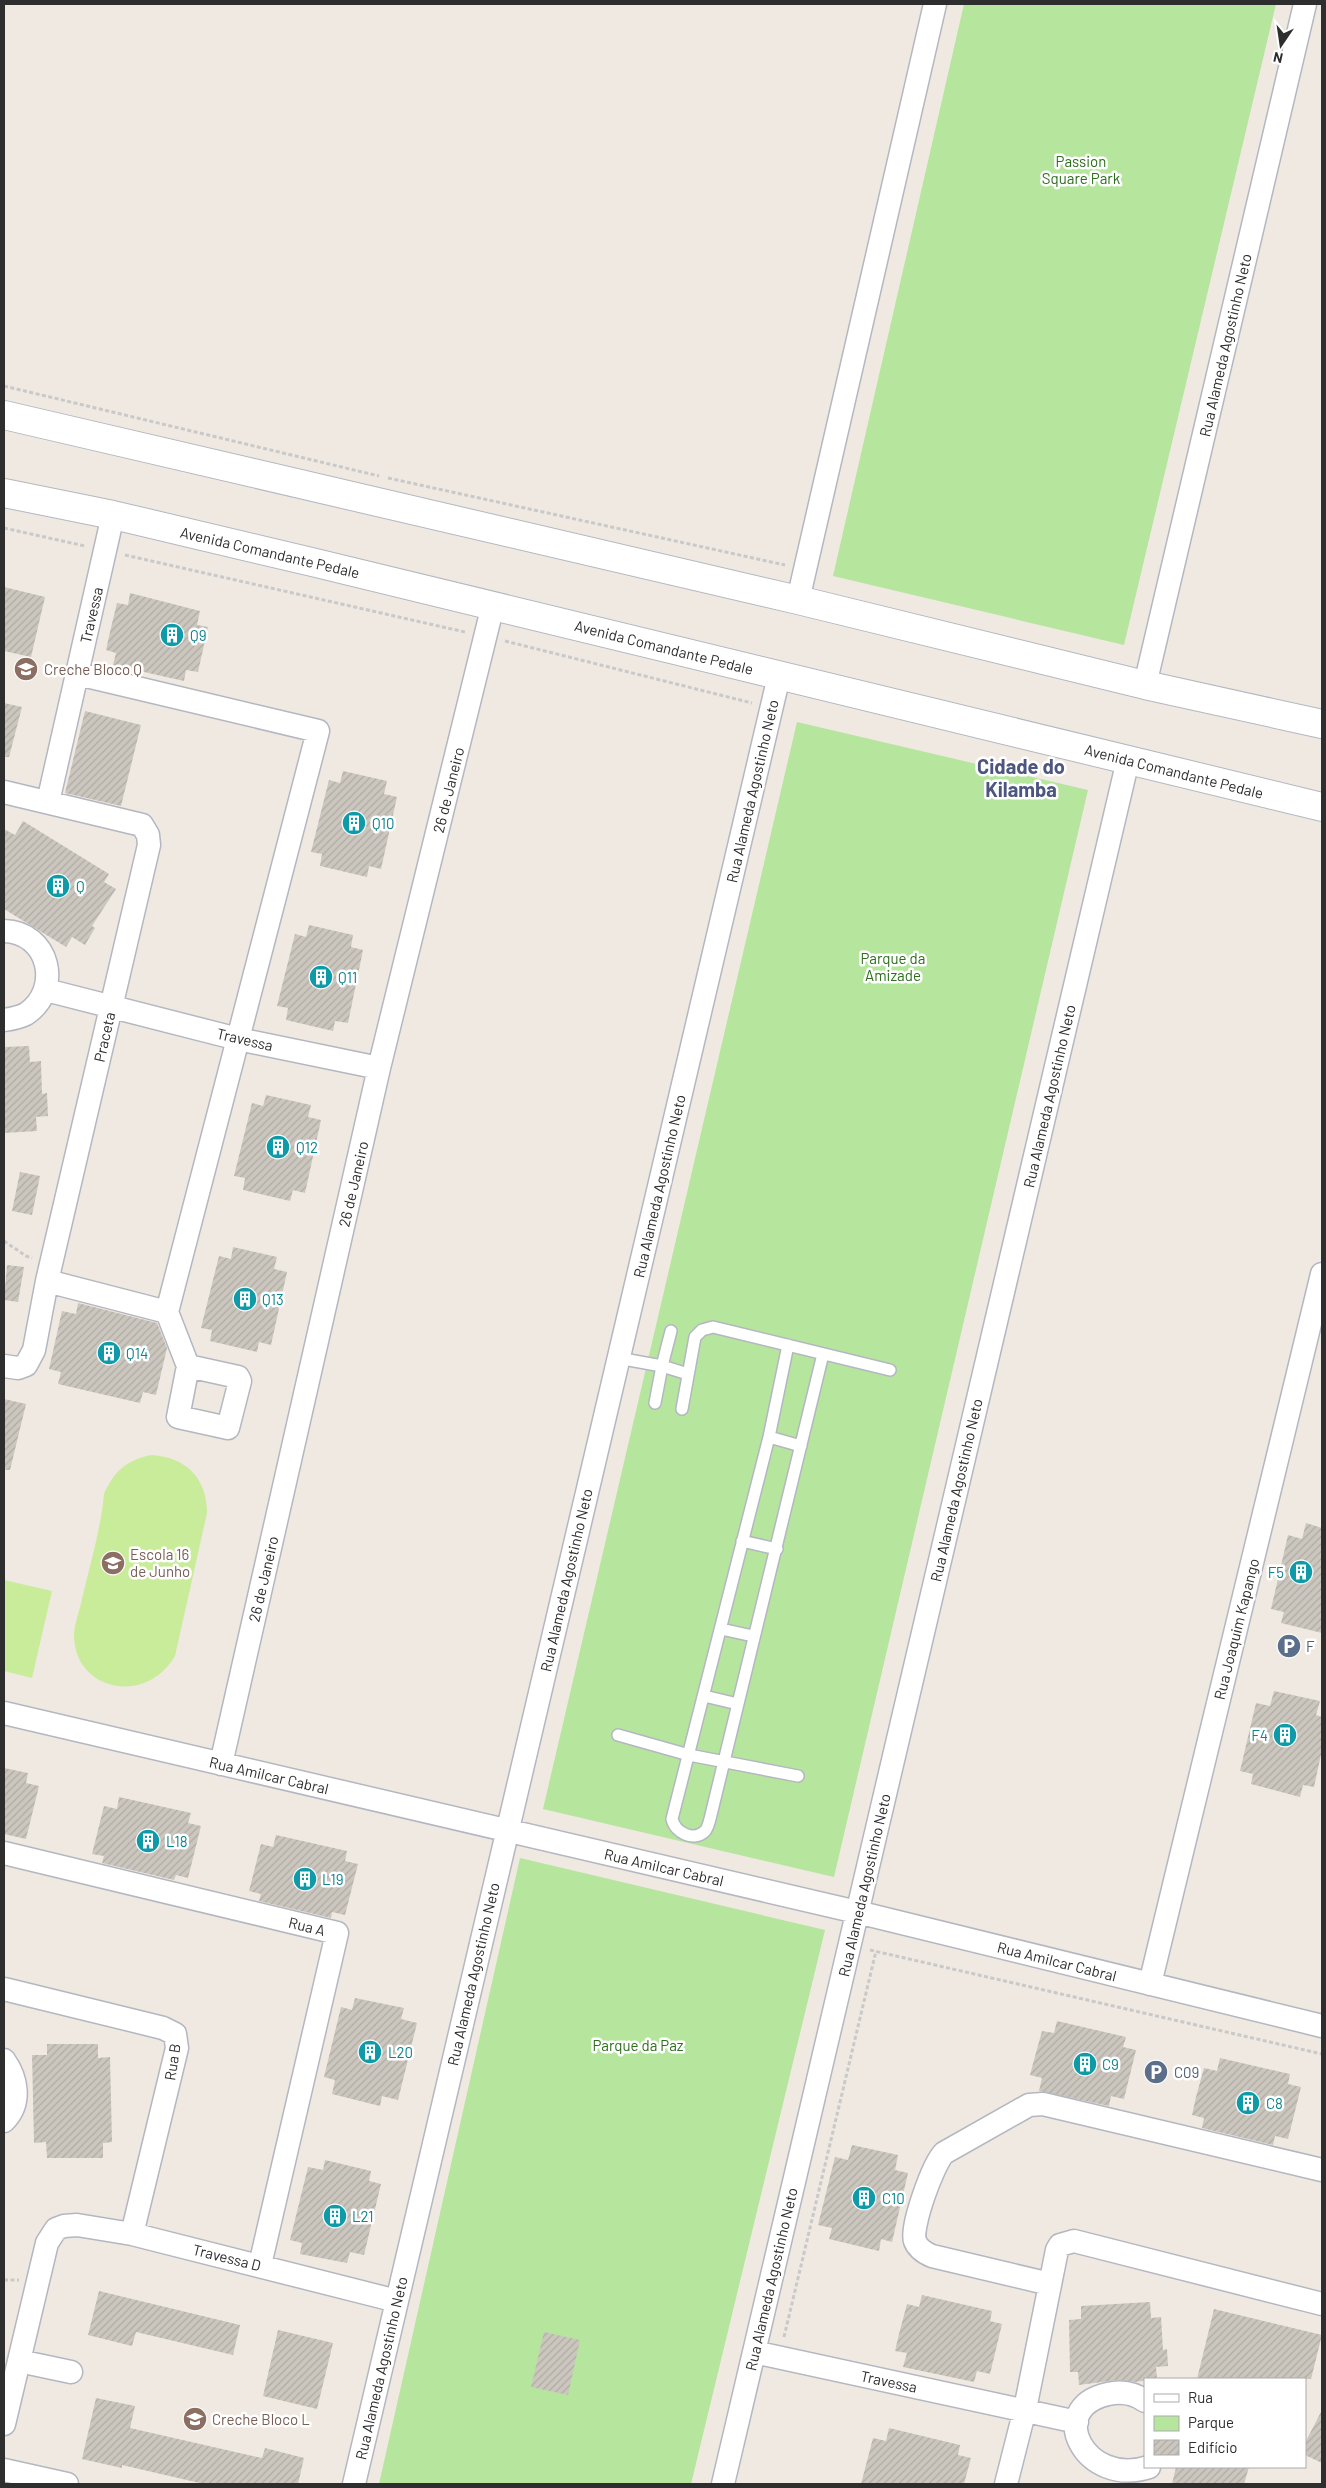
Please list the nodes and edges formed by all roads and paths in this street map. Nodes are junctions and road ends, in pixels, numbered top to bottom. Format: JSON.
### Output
{"nodes":[{"id":1,"x":935,"y":4,"type":"edge"},
{"id":2,"x":1305,"y":4,"type":"edge"},
{"id":3,"x":4,"y":386,"type":"edge"},
{"id":4,"x":4,"y":415,"type":"edge"},
{"id":5,"x":4,"y":493,"type":"edge"},
{"id":6,"x":113,"y":515,"type":"junction"},
{"id":7,"x":4,"y":528,"type":"edge"},
{"id":8,"x":106,"y":550,"type":"junction"},
{"id":9,"x":805,"y":570,"type":"junction"},
{"id":10,"x":798,"y":600,"type":"junction"},
{"id":11,"x":493,"y":605,"type":"junction"},
{"id":12,"x":486,"y":636,"type":"junction"},
{"id":13,"x":78,"y":674,"type":"junction"},
{"id":14,"x":779,"y":676,"type":"junction"},
{"id":15,"x":1145,"y":686,"type":"junction"},
{"id":16,"x":772,"y":708,"type":"junction"},
{"id":17,"x":1317,"y":720,"type":"edge"},
{"id":18,"x":1128,"y":760,"type":"junction"},
{"id":19,"x":4,"y":792,"type":"edge"},
{"id":20,"x":48,"y":802,"type":"junction"},
{"id":21,"x":1322,"y":807,"type":"edge"},
{"id":22,"x":4,"y":931,"type":"edge"},
{"id":23,"x":46,"y":990,"type":"junction"},
{"id":24,"x":111,"y":1007,"type":"junction"},
{"id":25,"x":4,"y":1020,"type":"edge"},
{"id":26,"x":238,"y":1039,"type":"junction"},
{"id":27,"x":379,"y":1068,"type":"junction"},
{"id":28,"x":4,"y":1241,"type":"edge"},
{"id":29,"x":50,"y":1272,"type":"junction"},
{"id":30,"x":1322,"y":1274,"type":"edge"},
{"id":31,"x":167,"y":1312,"type":"junction"},
{"id":32,"x":1318,"y":1319,"type":"edge"},
{"id":33,"x":672,"y":1331,"type":"dead end"},
{"id":34,"x":788,"y":1345,"type":"junction"},
{"id":35,"x":823,"y":1354,"type":"junction"},
{"id":36,"x":618,"y":1358,"type":"junction"},
{"id":37,"x":4,"y":1366,"type":"edge"},
{"id":38,"x":188,"y":1366,"type":"dead end"},
{"id":39,"x":662,"y":1366,"type":"junction"},
{"id":40,"x":890,"y":1370,"type":"dead end"},
{"id":41,"x":688,"y":1374,"type":"junction"},
{"id":42,"x":655,"y":1403,"type":"dead end"},
{"id":43,"x":682,"y":1408,"type":"dead end"},
{"id":44,"x":769,"y":1437,"type":"junction"},
{"id":45,"x":801,"y":1446,"type":"junction"},
{"id":46,"x":742,"y":1540,"type":"junction"},
{"id":47,"x":777,"y":1549,"type":"junction"},
{"id":48,"x":721,"y":1629,"type":"junction"},
{"id":49,"x":753,"y":1636,"type":"junction"},
{"id":50,"x":704,"y":1696,"type":"junction"},
{"id":51,"x":738,"y":1704,"type":"junction"},
{"id":52,"x":4,"y":1713,"type":"edge"},
{"id":53,"x":618,"y":1735,"type":"dead end"},
{"id":54,"x":689,"y":1754,"type":"junction"},
{"id":55,"x":723,"y":1762,"type":"junction"},
{"id":56,"x":221,"y":1764,"type":"junction"},
{"id":57,"x":798,"y":1776,"type":"dead end"},
{"id":58,"x":507,"y":1830,"type":"junction"},
{"id":59,"x":4,"y":1853,"type":"edge"},
{"id":60,"x":857,"y":1912,"type":"junction"},
{"id":61,"x":849,"y":1946,"type":"junction"},
{"id":62,"x":876,"y":1951,"type":"junction"},
{"id":63,"x":1150,"y":1984,"type":"junction"},
{"id":64,"x":4,"y":1989,"type":"edge"},
{"id":65,"x":1322,"y":2026,"type":"edge"},
{"id":66,"x":1322,"y":2054,"type":"edge"},
{"id":67,"x":4,"y":2060,"type":"edge"},
{"id":68,"x":4,"y":2120,"type":"edge"},
{"id":69,"x":1322,"y":2170,"type":"edge"},
{"id":70,"x":132,"y":2234,"type":"junction"},
{"id":71,"x":260,"y":2265,"type":"junction"},
{"id":72,"x":4,"y":2280,"type":"edge"},
{"id":73,"x":24,"y":2280,"type":"dead end"},
{"id":74,"x":1050,"y":2284,"type":"junction"},
{"id":75,"x":397,"y":2301,"type":"junction"},
{"id":76,"x":1322,"y":2304,"type":"edge"},
{"id":77,"x":754,"y":2352,"type":"junction"},
{"id":78,"x":779,"y":2357,"type":"junction"},
{"id":79,"x":19,"y":2362,"type":"junction"},
{"id":80,"x":71,"y":2372,"type":"dead end"},
{"id":81,"x":1144,"y":2401,"type":"edge"},
{"id":82,"x":1025,"y":2409,"type":"junction"},
{"id":83,"x":4,"y":2421,"type":"edge"},
{"id":84,"x":1077,"y":2422,"type":"junction"},
{"id":85,"x":1148,"y":2468,"type":"edge"},
{"id":86,"x":4,"y":2470,"type":"edge"},
{"id":87,"x":67,"y":2484,"type":"edge"},
{"id":88,"x":354,"y":2484,"type":"edge"},
{"id":89,"x":723,"y":2484,"type":"edge"},
{"id":90,"x":1006,"y":2484,"type":"edge"}],
"edges":[{"from":1,"to":9,"type":"street"},
{"from":2,"to":15,"type":"street","name":"Rua Alameda Agostinho Neto"},
{"from":3,"to":9,"type":"path"},
{"from":4,"to":10,"type":"street"},
{"from":5,"to":6,"type":"street","name":"Avenida Comandante Pedale"},
{"from":6,"to":8,"type":"street","name":"Travessa"},
{"from":6,"to":11,"type":"street","name":"Avenida Comandante Pedale"},
{"from":7,"to":8,"type":"path"},
{"from":8,"to":12,"type":"path"},
{"from":8,"to":13,"type":"street","name":"Travessa"},
{"from":9,"to":10,"type":"street"},
{"from":10,"to":15,"type":"street"},
{"from":11,"to":12,"type":"street","name":"26 de Janeiro"},
{"from":11,"to":14,"type":"street","name":"Avenida Comandante Pedale"},
{"from":12,"to":16,"type":"path"},
{"from":12,"to":27,"type":"street","name":"26 de Janeiro"},
{"from":13,"to":20,"type":"street","name":"Travessa"},
{"from":13,"to":26,"type":"street"},
{"from":14,"to":16,"type":"street","name":"Rua Alameda Agostinho Neto"},
{"from":14,"to":18,"type":"street","name":"Avenida Comandante Pedale"},
{"from":15,"to":17,"type":"street"},
{"from":16,"to":36,"type":"street","name":"Rua Alameda Agostinho Neto"},
{"from":18,"to":21,"type":"street","name":"Avenida Comandante Pedale"},
{"from":18,"to":60,"type":"street","name":"Rua Alameda Agostinho Neto"},
{"from":19,"to":20,"type":"street","name":"Praceta"},
{"from":20,"to":24,"type":"street","name":"Praceta"},
{"from":22,"to":23,"type":"street"},
{"from":23,"to":24,"type":"street","name":"Travessa"},
{"from":23,"to":25,"type":"street"},
{"from":24,"to":26,"type":"street","name":"Travessa"},
{"from":24,"to":29,"type":"street","name":"Praceta"},
{"from":26,"to":27,"type":"street","name":"Travessa"},
{"from":26,"to":31,"type":"street"},
{"from":27,"to":56,"type":"street","name":"26 de Janeiro"},
{"from":28,"to":29,"type":"path"},
{"from":29,"to":31,"type":"street"},
{"from":29,"to":37,"type":"street","name":"Praceta"},
{"from":30,"to":32,"type":"street","name":"Rua Joaquim Kapango"},
{"from":31,"to":38,"type":"street"},
{"from":32,"to":63,"type":"street","name":"Rua Joaquim Kapango"},
{"from":33,"to":39,"type":"lane"},
{"from":34,"to":35,"type":"lane"},
{"from":34,"to":41,"type":"lane"},
{"from":34,"to":44,"type":"lane"},
{"from":35,"to":40,"type":"lane"},
{"from":35,"to":45,"type":"lane"},
{"from":36,"to":39,"type":"lane"},
{"from":36,"to":58,"type":"street","name":"Rua Alameda Agostinho Neto"},
{"from":39,"to":41,"type":"lane"},
{"from":39,"to":42,"type":"lane"},
{"from":41,"to":43,"type":"lane"},
{"from":44,"to":45,"type":"lane"},
{"from":44,"to":46,"type":"lane"},
{"from":45,"to":47,"type":"lane"},
{"from":46,"to":47,"type":"lane"},
{"from":46,"to":48,"type":"lane"},
{"from":47,"to":49,"type":"lane"},
{"from":48,"to":49,"type":"lane"},
{"from":48,"to":50,"type":"lane"},
{"from":49,"to":51,"type":"lane"},
{"from":50,"to":51,"type":"lane"},
{"from":50,"to":54,"type":"lane"},
{"from":51,"to":55,"type":"lane"},
{"from":52,"to":56,"type":"street","name":"Rua Amilcar Cabral"},
{"from":53,"to":54,"type":"lane"},
{"from":54,"to":55,"type":"lane"},
{"from":54,"to":55,"type":"lane"},
{"from":55,"to":57,"type":"lane"},
{"from":56,"to":58,"type":"street","name":"Rua Amilcar Cabral"},
{"from":58,"to":60,"type":"street","name":"Rua Amilcar Cabral"},
{"from":58,"to":75,"type":"street","name":"Rua Alameda Agostinho Neto"},
{"from":59,"to":71,"type":"street","name":"Rua A"},
{"from":60,"to":61,"type":"street","name":"Rua Alameda Agostinho Neto"},
{"from":60,"to":63,"type":"street","name":"Rua Amilcar Cabral"},
{"from":61,"to":62,"type":"path"},
{"from":61,"to":77,"type":"street","name":"Rua Alameda Agostinho Neto"},
{"from":62,"to":66,"type":"path"},
{"from":62,"to":78,"type":"path"},
{"from":63,"to":65,"type":"street","name":"Rua Amilcar Cabral"},
{"from":64,"to":70,"type":"street","name":"Rua B"},
{"from":67,"to":68,"type":"street"},
{"from":69,"to":74,"type":"street"},
{"from":70,"to":71,"type":"street","name":"Travessa D"},
{"from":70,"to":79,"type":"street","name":"Travessa D"},
{"from":71,"to":75,"type":"street","name":"Travessa D"},
{"from":72,"to":73,"type":"path"},
{"from":74,"to":76,"type":"street"},
{"from":74,"to":82,"type":"street"},
{"from":75,"to":88,"type":"street","name":"Rua Alameda Agostinho Neto"},
{"from":77,"to":78,"type":"street","name":"Travessa"},
{"from":77,"to":89,"type":"street","name":"Rua Alameda Agostinho Neto"},
{"from":78,"to":82,"type":"street","name":"Travessa"},
{"from":79,"to":80,"type":"street"},
{"from":79,"to":83,"type":"street"},
{"from":81,"to":84,"type":"street"},
{"from":82,"to":84,"type":"street","name":"Travessa"},
{"from":82,"to":90,"type":"street"},
{"from":84,"to":85,"type":"street"},
{"from":86,"to":87,"type":"street"}]}
